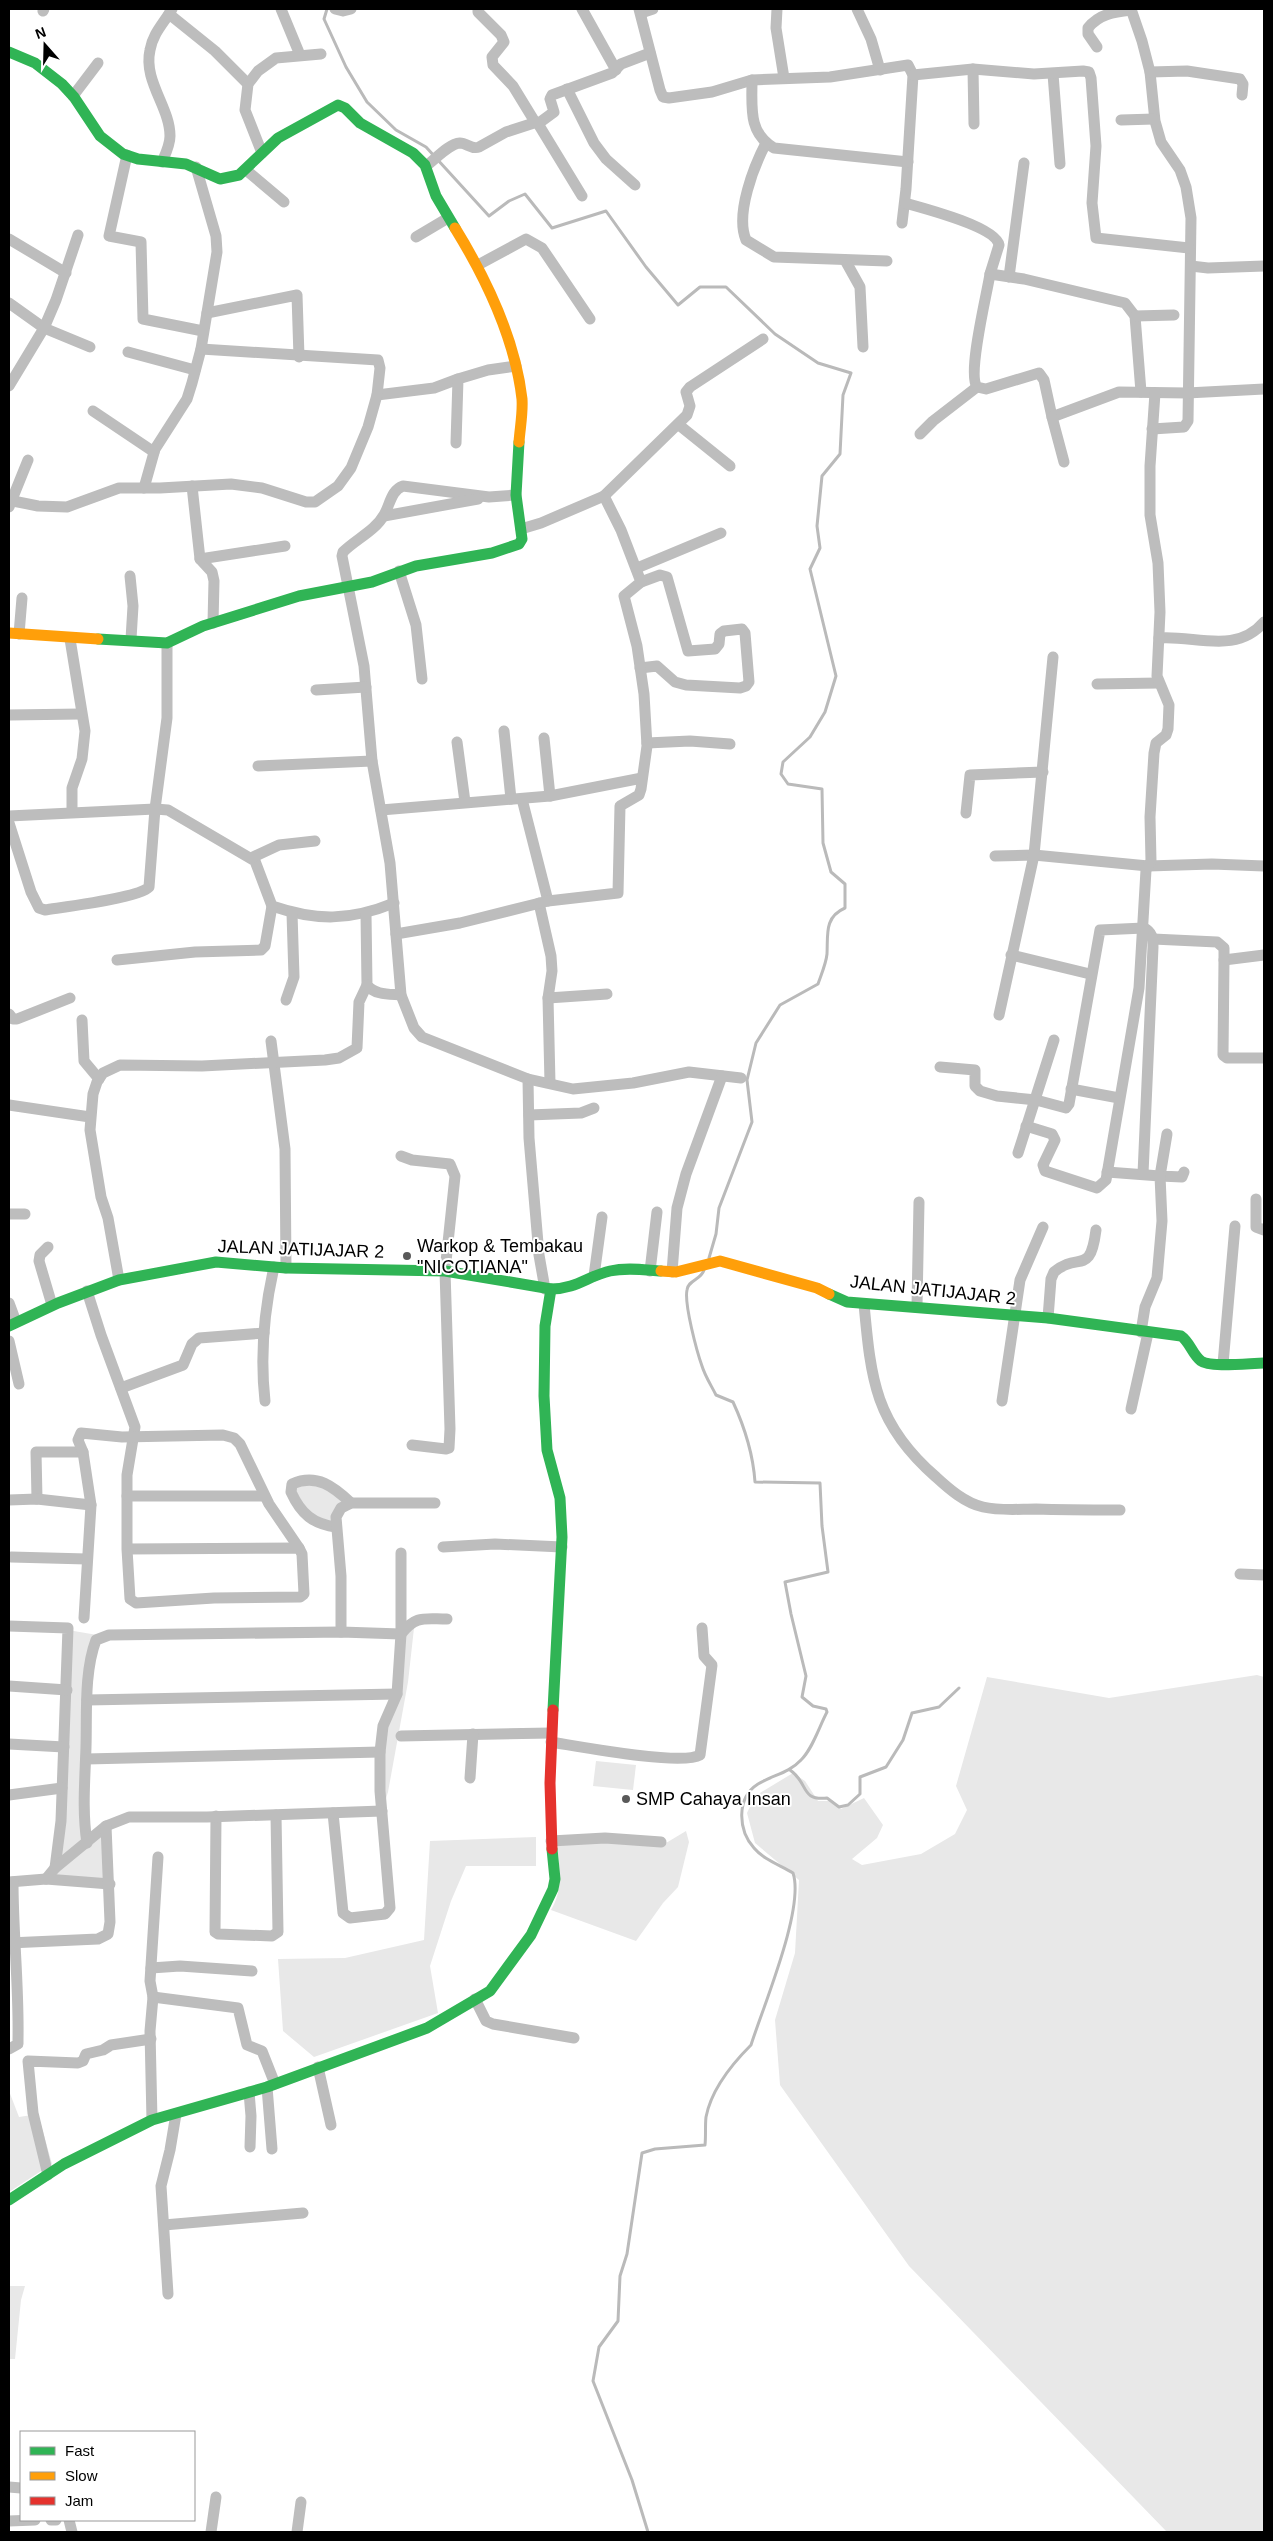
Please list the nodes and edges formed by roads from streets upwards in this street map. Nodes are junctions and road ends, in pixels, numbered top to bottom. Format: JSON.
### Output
{"nodes":[{"id":1,"x":281,"y":9,"type":"edge"},
{"id":2,"x":335,"y":9,"type":"edge"},
{"id":3,"x":352,"y":9,"type":"edge"},
{"id":4,"x":478,"y":9,"type":"edge"},
{"id":5,"x":582,"y":9,"type":"edge"},
{"id":6,"x":653,"y":9,"type":"edge"},
{"id":7,"x":777,"y":9,"type":"edge"},
{"id":8,"x":857,"y":9,"type":"edge"},
{"id":9,"x":1131,"y":10,"type":"edge"},
{"id":10,"x":170,"y":11,"type":"edge"},
{"id":11,"x":640,"y":11,"type":"edge"},
{"id":12,"x":1097,"y":47,"type":"dead end"},
{"id":13,"x":9,"y":52,"type":"edge"},
{"id":14,"x":650,"y":53,"type":"junction"},
{"id":15,"x":321,"y":54,"type":"dead end"},
{"id":16,"x":300,"y":55,"type":"junction"},
{"id":17,"x":98,"y":62,"type":"dead end"},
{"id":18,"x":973,"y":69,"type":"junction"},
{"id":19,"x":616,"y":70,"type":"junction"},
{"id":20,"x":880,"y":70,"type":"junction"},
{"id":21,"x":1150,"y":72,"type":"junction"},
{"id":22,"x":1053,"y":74,"type":"junction"},
{"id":23,"x":913,"y":75,"type":"junction"},
{"id":24,"x":784,"y":78,"type":"junction"},
{"id":25,"x":752,"y":80,"type":"junction"},
{"id":26,"x":248,"y":84,"type":"junction"},
{"id":27,"x":567,"y":89,"type":"junction"},
{"id":28,"x":1242,"y":95,"type":"dead end"},
{"id":29,"x":73,"y":96,"type":"junction"},
{"id":30,"x":1154,"y":119,"type":"junction"},
{"id":31,"x":1121,"y":120,"type":"dead end"},
{"id":32,"x":537,"y":122,"type":"junction"},
{"id":33,"x":974,"y":124,"type":"dead end"},
{"id":34,"x":766,"y":143,"type":"junction"},
{"id":35,"x":262,"y":153,"type":"junction"},
{"id":36,"x":127,"y":155,"type":"junction"},
{"id":37,"x":162,"y":162,"type":"junction"},
{"id":38,"x":431,"y":162,"type":"junction"},
{"id":39,"x":908,"y":162,"type":"junction"},
{"id":40,"x":1024,"y":163,"type":"dead end"},
{"id":41,"x":1060,"y":164,"type":"dead end"},
{"id":42,"x":196,"y":167,"type":"junction"},
{"id":43,"x":246,"y":170,"type":"junction"},
{"id":44,"x":635,"y":185,"type":"dead end"},
{"id":45,"x":582,"y":196,"type":"dead end"},
{"id":46,"x":284,"y":202,"type":"dead end"},
{"id":47,"x":905,"y":203,"type":"junction"},
{"id":48,"x":448,"y":218,"type":"junction"},
{"id":49,"x":902,"y":223,"type":"dead end"},
{"id":50,"x":78,"y":235,"type":"dead end"},
{"id":51,"x":416,"y":237,"type":"dead end"},
{"id":52,"x":9,"y":239,"type":"edge"},
{"id":53,"x":1189,"y":248,"type":"junction"},
{"id":54,"x":844,"y":260,"type":"junction"},
{"id":55,"x":887,"y":261,"type":"dead end"},
{"id":56,"x":478,"y":265,"type":"junction"},
{"id":57,"x":1191,"y":266,"type":"junction"},
{"id":58,"x":1264,"y":266,"type":"edge"},
{"id":59,"x":66,"y":273,"type":"junction"},
{"id":60,"x":990,"y":274,"type":"junction"},
{"id":61,"x":1009,"y":277,"type":"junction"},
{"id":62,"x":9,"y":303,"type":"edge"},
{"id":63,"x":206,"y":313,"type":"junction"},
{"id":64,"x":1174,"y":315,"type":"dead end"},
{"id":65,"x":1135,"y":316,"type":"junction"},
{"id":66,"x":590,"y":319,"type":"dead end"},
{"id":67,"x":44,"y":328,"type":"junction"},
{"id":68,"x":203,"y":331,"type":"junction"},
{"id":69,"x":763,"y":339,"type":"dead end"},
{"id":70,"x":90,"y":346,"type":"dead end"},
{"id":71,"x":863,"y":347,"type":"dead end"},
{"id":72,"x":201,"y":349,"type":"junction"},
{"id":73,"x":128,"y":352,"type":"dead end"},
{"id":74,"x":299,"y":357,"type":"junction"},
{"id":75,"x":516,"y":366,"type":"junction"},
{"id":76,"x":195,"y":370,"type":"junction"},
{"id":77,"x":458,"y":379,"type":"junction"},
{"id":78,"x":9,"y":386,"type":"edge"},
{"id":79,"x":977,"y":387,"type":"junction"},
{"id":80,"x":1264,"y":389,"type":"edge"},
{"id":81,"x":1141,"y":392,"type":"junction"},
{"id":82,"x":1155,"y":393,"type":"junction"},
{"id":83,"x":1187,"y":394,"type":"junction"},
{"id":84,"x":377,"y":395,"type":"junction"},
{"id":85,"x":93,"y":411,"type":"dead end"},
{"id":86,"x":1052,"y":417,"type":"junction"},
{"id":87,"x":678,"y":425,"type":"junction"},
{"id":88,"x":1152,"y":429,"type":"junction"},
{"id":89,"x":920,"y":434,"type":"dead end"},
{"id":90,"x":456,"y":443,"type":"dead end"},
{"id":91,"x":154,"y":452,"type":"junction"},
{"id":92,"x":28,"y":460,"type":"dead end"},
{"id":93,"x":1064,"y":462,"type":"dead end"},
{"id":94,"x":730,"y":466,"type":"dead end"},
{"id":95,"x":192,"y":486,"type":"junction"},
{"id":96,"x":144,"y":488,"type":"junction"},
{"id":97,"x":516,"y":495,"type":"junction"},
{"id":98,"x":604,"y":496,"type":"junction"},
{"id":99,"x":489,"y":497,"type":"junction"},
{"id":100,"x":11,"y":504,"type":"edge"},
{"id":101,"x":384,"y":516,"type":"junction"},
{"id":102,"x":521,"y":529,"type":"junction"},
{"id":103,"x":721,"y":533,"type":"dead end"},
{"id":104,"x":285,"y":546,"type":"dead end"},
{"id":105,"x":200,"y":559,"type":"junction"},
{"id":106,"x":637,"y":568,"type":"junction"},
{"id":107,"x":399,"y":571,"type":"junction"},
{"id":108,"x":130,"y":576,"type":"dead end"},
{"id":109,"x":641,"y":582,"type":"junction"},
{"id":110,"x":348,"y":587,"type":"junction"},
{"id":111,"x":22,"y":598,"type":"dead end"},
{"id":112,"x":213,"y":623,"type":"junction"},
{"id":113,"x":1264,"y":623,"type":"edge"},
{"id":114,"x":14,"y":634,"type":"edge"},
{"id":115,"x":1264,"y":637,"type":"edge"},
{"id":116,"x":70,"y":638,"type":"junction"},
{"id":117,"x":1159,"y":638,"type":"junction"},
{"id":118,"x":132,"y":639,"type":"junction"},
{"id":119,"x":167,"y":643,"type":"junction"},
{"id":120,"x":1053,"y":657,"type":"dead end"},
{"id":121,"x":640,"y":668,"type":"junction"},
{"id":122,"x":422,"y":679,"type":"dead end"},
{"id":123,"x":1159,"y":683,"type":"junction"},
{"id":124,"x":1097,"y":684,"type":"dead end"},
{"id":125,"x":366,"y":687,"type":"junction"},
{"id":126,"x":316,"y":690,"type":"dead end"},
{"id":127,"x":81,"y":714,"type":"junction"},
{"id":128,"x":9,"y":715,"type":"edge"},
{"id":129,"x":504,"y":731,"type":"dead end"},
{"id":130,"x":544,"y":738,"type":"dead end"},
{"id":131,"x":457,"y":742,"type":"dead end"},
{"id":132,"x":647,"y":743,"type":"junction"},
{"id":133,"x":730,"y":744,"type":"dead end"},
{"id":134,"x":372,"y":761,"type":"junction"},
{"id":135,"x":258,"y":766,"type":"dead end"},
{"id":136,"x":1043,"y":772,"type":"junction"},
{"id":137,"x":642,"y":778,"type":"junction"},
{"id":138,"x":550,"y":796,"type":"junction"},
{"id":139,"x":510,"y":799,"type":"junction"},
{"id":140,"x":522,"y":800,"type":"junction"},
{"id":141,"x":465,"y":802,"type":"junction"},
{"id":142,"x":155,"y":809,"type":"junction"},
{"id":143,"x":381,"y":810,"type":"junction"},
{"id":144,"x":72,"y":812,"type":"junction"},
{"id":145,"x":966,"y":813,"type":"dead end"},
{"id":146,"x":9,"y":816,"type":"edge"},
{"id":147,"x":9,"y":823,"type":"edge"},
{"id":148,"x":315,"y":841,"type":"dead end"},
{"id":149,"x":12,"y":849,"type":"edge"},
{"id":150,"x":1034,"y":855,"type":"junction"},
{"id":151,"x":995,"y":856,"type":"dead end"},
{"id":152,"x":251,"y":858,"type":"junction"},
{"id":153,"x":1148,"y":866,"type":"junction"},
{"id":154,"x":1264,"y":866,"type":"edge"},
{"id":155,"x":544,"y":902,"type":"junction"},
{"id":156,"x":394,"y":903,"type":"junction"},
{"id":157,"x":272,"y":906,"type":"junction"},
{"id":158,"x":292,"y":913,"type":"junction"},
{"id":159,"x":366,"y":914,"type":"junction"},
{"id":160,"x":1144,"y":928,"type":"junction"},
{"id":161,"x":396,"y":934,"type":"junction"},
{"id":162,"x":1153,"y":939,"type":"junction"},
{"id":163,"x":1011,"y":955,"type":"junction"},
{"id":164,"x":1264,"y":955,"type":"edge"},
{"id":165,"x":117,"y":960,"type":"dead end"},
{"id":166,"x":1224,"y":960,"type":"junction"},
{"id":167,"x":1090,"y":974,"type":"junction"},
{"id":168,"x":367,"y":985,"type":"junction"},
{"id":169,"x":607,"y":994,"type":"dead end"},
{"id":170,"x":401,"y":995,"type":"junction"},
{"id":171,"x":70,"y":998,"type":"dead end"},
{"id":172,"x":548,"y":998,"type":"junction"},
{"id":173,"x":286,"y":1000,"type":"dead end"},
{"id":174,"x":9,"y":1014,"type":"edge"},
{"id":175,"x":999,"y":1015,"type":"dead end"},
{"id":176,"x":82,"y":1020,"type":"dead end"},
{"id":177,"x":1054,"y":1040,"type":"dead end"},
{"id":178,"x":271,"y":1041,"type":"dead end"},
{"id":179,"x":1264,"y":1058,"type":"edge"},
{"id":180,"x":272,"y":1062,"type":"junction"},
{"id":181,"x":940,"y":1067,"type":"dead end"},
{"id":182,"x":722,"y":1076,"type":"junction"},
{"id":183,"x":741,"y":1078,"type":"dead end"},
{"id":184,"x":99,"y":1079,"type":"junction"},
{"id":185,"x":528,"y":1079,"type":"junction"},
{"id":186,"x":550,"y":1083,"type":"junction"},
{"id":187,"x":1072,"y":1089,"type":"junction"},
{"id":188,"x":1120,"y":1098,"type":"junction"},
{"id":189,"x":1036,"y":1100,"type":"junction"},
{"id":190,"x":9,"y":1105,"type":"edge"},
{"id":191,"x":594,"y":1108,"type":"dead end"},
{"id":192,"x":529,"y":1115,"type":"junction"},
{"id":193,"x":90,"y":1117,"type":"junction"},
{"id":194,"x":1026,"y":1126,"type":"junction"},
{"id":195,"x":1167,"y":1134,"type":"dead end"},
{"id":196,"x":1018,"y":1153,"type":"dead end"},
{"id":197,"x":401,"y":1156,"type":"dead end"},
{"id":198,"x":1107,"y":1172,"type":"junction"},
{"id":199,"x":1184,"y":1172,"type":"dead end"},
{"id":200,"x":1144,"y":1174,"type":"junction"},
{"id":201,"x":1160,"y":1176,"type":"junction"},
{"id":202,"x":1256,"y":1199,"type":"dead end"},
{"id":203,"x":919,"y":1202,"type":"dead end"},
{"id":204,"x":657,"y":1212,"type":"dead end"},
{"id":205,"x":9,"y":1214,"type":"edge"},
{"id":206,"x":25,"y":1214,"type":"dead end"},
{"id":207,"x":602,"y":1217,"type":"dead end"},
{"id":208,"x":1043,"y":1226,"type":"dead end"},
{"id":209,"x":1235,"y":1226,"type":"dead end"},
{"id":210,"x":1096,"y":1230,"type":"dead end"},
{"id":211,"x":1264,"y":1230,"type":"edge"},
{"id":212,"x":48,"y":1247,"type":"dead end"},
{"id":213,"x":280,"y":1268,"type":"junction"},
{"id":214,"x":445,"y":1271,"type":"junction"},
{"id":215,"x":650,"y":1271,"type":"junction"},
{"id":216,"x":672,"y":1272,"type":"junction"},
{"id":217,"x":594,"y":1276,"type":"junction"},
{"id":218,"x":119,"y":1280,"type":"junction"},
{"id":219,"x":548,"y":1289,"type":"junction"},
{"id":220,"x":87,"y":1291,"type":"junction"},
{"id":221,"x":9,"y":1303,"type":"edge"},
{"id":222,"x":864,"y":1304,"type":"junction"},
{"id":223,"x":52,"y":1305,"type":"junction"},
{"id":224,"x":917,"y":1306,"type":"junction"},
{"id":225,"x":1015,"y":1316,"type":"junction"},
{"id":226,"x":1048,"y":1318,"type":"junction"},
{"id":227,"x":12,"y":1324,"type":"edge"},
{"id":228,"x":1145,"y":1332,"type":"junction"},
{"id":229,"x":264,"y":1333,"type":"junction"},
{"id":230,"x":9,"y":1341,"type":"edge"},
{"id":231,"x":1264,"y":1363,"type":"edge"},
{"id":232,"x":1223,"y":1364,"type":"junction"},
{"id":233,"x":19,"y":1384,"type":"dead end"},
{"id":234,"x":121,"y":1388,"type":"junction"},
{"id":235,"x":265,"y":1401,"type":"dead end"},
{"id":236,"x":1002,"y":1401,"type":"dead end"},
{"id":237,"x":1131,"y":1408,"type":"dead end"},
{"id":238,"x":134,"y":1437,"type":"junction"},
{"id":239,"x":412,"y":1445,"type":"dead end"},
{"id":240,"x":83,"y":1452,"type":"junction"},
{"id":241,"x":127,"y":1496,"type":"junction"},
{"id":242,"x":264,"y":1496,"type":"junction"},
{"id":243,"x":37,"y":1499,"type":"junction"},
{"id":244,"x":9,"y":1500,"type":"edge"},
{"id":245,"x":351,"y":1503,"type":"junction"},
{"id":246,"x":435,"y":1503,"type":"dead end"},
{"id":247,"x":91,"y":1505,"type":"junction"},
{"id":248,"x":1120,"y":1510,"type":"dead end"},
{"id":249,"x":336,"y":1527,"type":"junction"},
{"id":250,"x":442,"y":1547,"type":"dead end"},
{"id":251,"x":562,"y":1547,"type":"junction"},
{"id":252,"x":299,"y":1548,"type":"junction"},
{"id":253,"x":127,"y":1549,"type":"junction"},
{"id":254,"x":401,"y":1553,"type":"dead end"},
{"id":255,"x":11,"y":1557,"type":"dead end"},
{"id":256,"x":87,"y":1559,"type":"junction"},
{"id":257,"x":1240,"y":1574,"type":"dead end"},
{"id":258,"x":1264,"y":1575,"type":"edge"},
{"id":259,"x":84,"y":1618,"type":"dead end"},
{"id":260,"x":446,"y":1619,"type":"dead end"},
{"id":261,"x":9,"y":1626,"type":"edge"},
{"id":262,"x":702,"y":1628,"type":"dead end"},
{"id":263,"x":341,"y":1632,"type":"junction"},
{"id":264,"x":401,"y":1634,"type":"junction"},
{"id":265,"x":9,"y":1686,"type":"edge"},
{"id":266,"x":67,"y":1690,"type":"junction"},
{"id":267,"x":397,"y":1694,"type":"junction"},
{"id":268,"x":87,"y":1700,"type":"junction"},
{"id":269,"x":473,"y":1734,"type":"junction"},
{"id":270,"x":401,"y":1736,"type":"dead end"},
{"id":271,"x":551,"y":1737,"type":"junction"},
{"id":272,"x":9,"y":1744,"type":"edge"},
{"id":273,"x":64,"y":1748,"type":"junction"},
{"id":274,"x":380,"y":1752,"type":"junction"},
{"id":275,"x":86,"y":1759,"type":"junction"},
{"id":276,"x":470,"y":1778,"type":"dead end"},
{"id":277,"x":62,"y":1788,"type":"junction"},
{"id":278,"x":9,"y":1795,"type":"edge"},
{"id":279,"x":382,"y":1811,"type":"junction"},
{"id":280,"x":333,"y":1813,"type":"junction"},
{"id":281,"x":276,"y":1815,"type":"junction"},
{"id":282,"x":216,"y":1816,"type":"junction"},
{"id":283,"x":106,"y":1826,"type":"junction"},
{"id":284,"x":551,"y":1841,"type":"junction"},
{"id":285,"x":661,"y":1842,"type":"dead end"},
{"id":286,"x":87,"y":1843,"type":"junction"},
{"id":287,"x":158,"y":1857,"type":"dead end"},
{"id":288,"x":55,"y":1868,"type":"junction"},
{"id":289,"x":46,"y":1879,"type":"junction"},
{"id":290,"x":11,"y":1882,"type":"edge"},
{"id":291,"x":110,"y":1884,"type":"junction"},
{"id":292,"x":12,"y":1944,"type":"edge"},
{"id":293,"x":151,"y":1968,"type":"junction"},
{"id":294,"x":252,"y":1971,"type":"dead end"},
{"id":295,"x":153,"y":1997,"type":"junction"},
{"id":296,"x":14,"y":1998,"type":"edge"},
{"id":297,"x":475,"y":2000,"type":"junction"},
{"id":298,"x":574,"y":2038,"type":"dead end"},
{"id":299,"x":151,"y":2039,"type":"junction"},
{"id":300,"x":9,"y":2049,"type":"edge"},
{"id":301,"x":318,"y":2068,"type":"junction"},
{"id":302,"x":271,"y":2086,"type":"junction"},
{"id":303,"x":249,"y":2092,"type":"junction"},
{"id":304,"x":176,"y":2114,"type":"junction"},
{"id":305,"x":152,"y":2120,"type":"junction"},
{"id":306,"x":331,"y":2125,"type":"dead end"},
{"id":307,"x":250,"y":2146,"type":"dead end"},
{"id":308,"x":272,"y":2149,"type":"dead end"},
{"id":309,"x":48,"y":2175,"type":"junction"},
{"id":310,"x":9,"y":2200,"type":"edge"},
{"id":311,"x":303,"y":2212,"type":"dead end"},
{"id":312,"x":164,"y":2225,"type":"junction"},
{"id":313,"x":168,"y":2294,"type":"dead end"},
{"id":314,"x":216,"y":2497,"type":"dead end"},
{"id":315,"x":301,"y":2502,"type":"dead end"},
{"id":316,"x":211,"y":2532,"type":"edge"},
{"id":317,"x":297,"y":2532,"type":"edge"}],
"edges":[{"from":1,"to":16,"type":"street"},
{"from":2,"to":3,"type":"street"},
{"from":4,"to":32,"type":"street"},
{"from":5,"to":19,"type":"street"},
{"from":6,"to":11,"type":"street"},
{"from":7,"to":24,"type":"street"},
{"from":8,"to":20,"type":"street"},
{"from":9,"to":12,"type":"street"},
{"from":9,"to":21,"type":"street"},
{"from":10,"to":26,"type":"street"},
{"from":10,"to":37,"type":"street"},
{"from":11,"to":14,"type":"street"},
{"from":13,"to":29,"type":"street"},
{"from":14,"to":19,"type":"street"},
{"from":14,"to":25,"type":"street"},
{"from":15,"to":16,"type":"street"},
{"from":16,"to":26,"type":"street"},
{"from":17,"to":29,"type":"street"},
{"from":18,"to":22,"type":"street"},
{"from":18,"to":23,"type":"street"},
{"from":18,"to":33,"type":"street"},
{"from":19,"to":27,"type":"street"},
{"from":20,"to":23,"type":"street"},
{"from":20,"to":24,"type":"street"},
{"from":21,"to":28,"type":"street"},
{"from":21,"to":30,"type":"street"},
{"from":22,"to":41,"type":"street"},
{"from":22,"to":53,"type":"street"},
{"from":23,"to":39,"type":"street"},
{"from":24,"to":25,"type":"street"},
{"from":25,"to":34,"type":"street"},
{"from":26,"to":35,"type":"street"},
{"from":27,"to":32,"type":"street"},
{"from":27,"to":44,"type":"street"},
{"from":29,"to":36,"type":"street"},
{"from":30,"to":31,"type":"street"},
{"from":30,"to":53,"type":"street"},
{"from":32,"to":38,"type":"street"},
{"from":32,"to":45,"type":"street"},
{"from":34,"to":39,"type":"street"},
{"from":34,"to":54,"type":"street"},
{"from":35,"to":38,"type":"street"},
{"from":35,"to":43,"type":"street"},
{"from":36,"to":37,"type":"street"},
{"from":36,"to":68,"type":"street"},
{"from":37,"to":42,"type":"street"},
{"from":38,"to":48,"type":"street"},
{"from":39,"to":47,"type":"street"},
{"from":40,"to":61,"type":"street"},
{"from":42,"to":43,"type":"street"},
{"from":42,"to":63,"type":"street"},
{"from":43,"to":46,"type":"street"},
{"from":47,"to":49,"type":"street"},
{"from":47,"to":60,"type":"street"},
{"from":48,"to":51,"type":"street"},
{"from":48,"to":56,"type":"street"},
{"from":50,"to":59,"type":"street"},
{"from":52,"to":59,"type":"street"},
{"from":53,"to":57,"type":"street"},
{"from":54,"to":55,"type":"street"},
{"from":54,"to":71,"type":"street"},
{"from":56,"to":66,"type":"street"},
{"from":56,"to":75,"type":"street"},
{"from":57,"to":58,"type":"street"},
{"from":57,"to":83,"type":"street"},
{"from":59,"to":67,"type":"street"},
{"from":60,"to":61,"type":"street"},
{"from":60,"to":79,"type":"street"},
{"from":61,"to":65,"type":"street"},
{"from":62,"to":67,"type":"street"},
{"from":63,"to":68,"type":"street"},
{"from":63,"to":74,"type":"street"},
{"from":64,"to":65,"type":"street"},
{"from":65,"to":81,"type":"street"},
{"from":67,"to":70,"type":"street"},
{"from":67,"to":78,"type":"street"},
{"from":68,"to":72,"type":"street"},
{"from":69,"to":87,"type":"street"},
{"from":72,"to":74,"type":"street"},
{"from":72,"to":76,"type":"street"},
{"from":73,"to":76,"type":"street"},
{"from":74,"to":84,"type":"street"},
{"from":75,"to":77,"type":"street"},
{"from":75,"to":97,"type":"street"},
{"from":76,"to":91,"type":"street"},
{"from":77,"to":84,"type":"street"},
{"from":77,"to":90,"type":"street"},
{"from":79,"to":86,"type":"street"},
{"from":79,"to":89,"type":"street"},
{"from":80,"to":83,"type":"street"},
{"from":81,"to":82,"type":"street"},
{"from":81,"to":86,"type":"street"},
{"from":82,"to":83,"type":"street"},
{"from":82,"to":88,"type":"street"},
{"from":83,"to":88,"type":"street"},
{"from":84,"to":95,"type":"street"},
{"from":85,"to":91,"type":"street"},
{"from":86,"to":93,"type":"street"},
{"from":87,"to":94,"type":"street"},
{"from":87,"to":98,"type":"street"},
{"from":88,"to":117,"type":"street"},
{"from":91,"to":96,"type":"street"},
{"from":92,"to":100,"type":"street"},
{"from":95,"to":96,"type":"street"},
{"from":95,"to":105,"type":"street"},
{"from":96,"to":100,"type":"street"},
{"from":97,"to":99,"type":"street"},
{"from":97,"to":102,"type":"street"},
{"from":98,"to":102,"type":"street"},
{"from":98,"to":106,"type":"street"},
{"from":99,"to":101,"type":"street"},
{"from":99,"to":101,"type":"street"},
{"from":101,"to":110,"type":"street"},
{"from":102,"to":107,"type":"street"},
{"from":103,"to":106,"type":"street"},
{"from":104,"to":105,"type":"street"},
{"from":105,"to":112,"type":"street"},
{"from":106,"to":109,"type":"street"},
{"from":107,"to":110,"type":"street"},
{"from":107,"to":122,"type":"street"},
{"from":108,"to":118,"type":"street"},
{"from":109,"to":121,"type":"street"},
{"from":109,"to":121,"type":"street"},
{"from":110,"to":112,"type":"street"},
{"from":110,"to":125,"type":"street"},
{"from":111,"to":114,"type":"street"},
{"from":112,"to":119,"type":"street"},
{"from":113,"to":115,"type":"street"},
{"from":113,"to":117,"type":"street"},
{"from":114,"to":116,"type":"street"},
{"from":116,"to":118,"type":"street"},
{"from":116,"to":127,"type":"street"},
{"from":117,"to":123,"type":"street"},
{"from":118,"to":119,"type":"street"},
{"from":119,"to":142,"type":"street"},
{"from":120,"to":136,"type":"street"},
{"from":121,"to":132,"type":"street"},
{"from":123,"to":124,"type":"street"},
{"from":123,"to":153,"type":"street"},
{"from":125,"to":126,"type":"street"},
{"from":125,"to":134,"type":"street"},
{"from":127,"to":128,"type":"street"},
{"from":127,"to":144,"type":"street"},
{"from":129,"to":139,"type":"street"},
{"from":130,"to":138,"type":"street"},
{"from":131,"to":141,"type":"street"},
{"from":132,"to":133,"type":"street"},
{"from":132,"to":137,"type":"street"},
{"from":134,"to":135,"type":"street"},
{"from":134,"to":143,"type":"street"},
{"from":136,"to":145,"type":"street"},
{"from":136,"to":150,"type":"street"},
{"from":137,"to":138,"type":"street"},
{"from":137,"to":155,"type":"street"},
{"from":138,"to":140,"type":"street"},
{"from":139,"to":140,"type":"street"},
{"from":139,"to":141,"type":"street"},
{"from":140,"to":155,"type":"street"},
{"from":141,"to":143,"type":"street"},
{"from":142,"to":144,"type":"street"},
{"from":142,"to":149,"type":"street"},
{"from":142,"to":152,"type":"street"},
{"from":143,"to":156,"type":"street"},
{"from":144,"to":146,"type":"street"},
{"from":147,"to":149,"type":"street"},
{"from":148,"to":152,"type":"street"},
{"from":150,"to":151,"type":"street"},
{"from":150,"to":153,"type":"street"},
{"from":150,"to":163,"type":"street"},
{"from":152,"to":157,"type":"street"},
{"from":153,"to":154,"type":"street"},
{"from":153,"to":160,"type":"street"},
{"from":155,"to":161,"type":"street"},
{"from":155,"to":172,"type":"street"},
{"from":156,"to":159,"type":"street"},
{"from":156,"to":161,"type":"street"},
{"from":157,"to":158,"type":"street"},
{"from":157,"to":165,"type":"street"},
{"from":158,"to":159,"type":"street"},
{"from":158,"to":173,"type":"street"},
{"from":159,"to":168,"type":"street"},
{"from":160,"to":162,"type":"street"},
{"from":160,"to":167,"type":"street"},
{"from":160,"to":188,"type":"street"},
{"from":161,"to":170,"type":"street"},
{"from":162,"to":166,"type":"street"},
{"from":162,"to":200,"type":"street"},
{"from":163,"to":167,"type":"street"},
{"from":163,"to":175,"type":"street"},
{"from":164,"to":166,"type":"street"},
{"from":166,"to":179,"type":"street"},
{"from":167,"to":187,"type":"street"},
{"from":168,"to":170,"type":"street"},
{"from":168,"to":180,"type":"street"},
{"from":169,"to":172,"type":"street"},
{"from":170,"to":185,"type":"street"},
{"from":171,"to":174,"type":"street"},
{"from":172,"to":186,"type":"street"},
{"from":176,"to":184,"type":"street"},
{"from":177,"to":189,"type":"street"},
{"from":178,"to":180,"type":"street"},
{"from":180,"to":184,"type":"street"},
{"from":180,"to":213,"type":"street"},
{"from":181,"to":189,"type":"street"},
{"from":182,"to":183,"type":"street"},
{"from":182,"to":186,"type":"street"},
{"from":182,"to":216,"type":"street"},
{"from":184,"to":193,"type":"street"},
{"from":185,"to":186,"type":"street"},
{"from":185,"to":192,"type":"street"},
{"from":187,"to":188,"type":"street"},
{"from":187,"to":189,"type":"street"},
{"from":188,"to":198,"type":"street"},
{"from":189,"to":194,"type":"street"},
{"from":190,"to":193,"type":"street"},
{"from":191,"to":192,"type":"street"},
{"from":192,"to":219,"type":"street"},
{"from":193,"to":218,"type":"street"},
{"from":194,"to":196,"type":"street"},
{"from":194,"to":198,"type":"street"},
{"from":195,"to":201,"type":"street"},
{"from":197,"to":214,"type":"street"},
{"from":198,"to":200,"type":"street"},
{"from":199,"to":201,"type":"street"},
{"from":200,"to":201,"type":"street"},
{"from":201,"to":228,"type":"street"},
{"from":202,"to":211,"type":"street"},
{"from":203,"to":224,"type":"street"},
{"from":204,"to":215,"type":"street"},
{"from":205,"to":206,"type":"street"},
{"from":207,"to":217,"type":"street"},
{"from":208,"to":225,"type":"street"},
{"from":209,"to":232,"type":"street"},
{"from":210,"to":226,"type":"street"},
{"from":212,"to":223,"type":"street"},
{"from":213,"to":214,"type":"street","name":"JALAN JATIJAJAR 2"},
{"from":213,"to":218,"type":"street","name":"JALAN JATIJAJAR 2"},
{"from":213,"to":229,"type":"street"},
{"from":214,"to":219,"type":"street","name":"JALAN JATIJAJAR 2"},
{"from":214,"to":239,"type":"street"},
{"from":215,"to":216,"type":"street","name":"JALAN JATIJAJAR 2"},
{"from":215,"to":217,"type":"street","name":"JALAN JATIJAJAR 2"},
{"from":216,"to":222,"type":"street","name":"JALAN JATIJAJAR 2"},
{"from":217,"to":219,"type":"street","name":"JALAN JATIJAJAR 2"},
{"from":218,"to":220,"type":"street","name":"JALAN JATIJAJAR 2"},
{"from":219,"to":251,"type":"street"},
{"from":220,"to":223,"type":"street","name":"JALAN JATIJAJAR 2"},
{"from":220,"to":234,"type":"street"},
{"from":221,"to":227,"type":"street"},
{"from":222,"to":224,"type":"street","name":"JALAN JATIJAJAR 2"},
{"from":222,"to":248,"type":"street"},
{"from":223,"to":227,"type":"street","name":"JALAN JATIJAJAR 2"},
{"from":224,"to":225,"type":"street","name":"JALAN JATIJAJAR 2"},
{"from":225,"to":226,"type":"street","name":"JALAN JATIJAJAR 2"},
{"from":225,"to":236,"type":"street"},
{"from":226,"to":228,"type":"street","name":"JALAN JATIJAJAR 2"},
{"from":228,"to":232,"type":"street","name":"JALAN JATIJAJAR 2"},
{"from":228,"to":237,"type":"street"},
{"from":229,"to":234,"type":"street"},
{"from":229,"to":235,"type":"street"},
{"from":230,"to":233,"type":"street"},
{"from":231,"to":232,"type":"street","name":"JALAN JATIJAJAR 2"},
{"from":234,"to":238,"type":"street"},
{"from":238,"to":240,"type":"street"},
{"from":238,"to":241,"type":"street"},
{"from":238,"to":242,"type":"street"},
{"from":240,"to":243,"type":"street"},
{"from":240,"to":247,"type":"street"},
{"from":241,"to":242,"type":"street"},
{"from":241,"to":253,"type":"street"},
{"from":242,"to":252,"type":"street"},
{"from":243,"to":244,"type":"street"},
{"from":243,"to":247,"type":"street"},
{"from":245,"to":246,"type":"street"},
{"from":245,"to":249,"type":"street"},
{"from":245,"to":249,"type":"street"},
{"from":247,"to":256,"type":"street"},
{"from":249,"to":263,"type":"street"},
{"from":250,"to":251,"type":"street"},
{"from":251,"to":271,"type":"street"},
{"from":252,"to":253,"type":"street"},
{"from":252,"to":253,"type":"street"},
{"from":254,"to":264,"type":"street"},
{"from":255,"to":256,"type":"street"},
{"from":256,"to":259,"type":"street"},
{"from":257,"to":258,"type":"street"},
{"from":260,"to":264,"type":"street"},
{"from":261,"to":266,"type":"street"},
{"from":262,"to":271,"type":"street"},
{"from":263,"to":264,"type":"street"},
{"from":263,"to":268,"type":"street"},
{"from":264,"to":267,"type":"street"},
{"from":265,"to":266,"type":"street"},
{"from":266,"to":273,"type":"street"},
{"from":267,"to":268,"type":"street"},
{"from":267,"to":274,"type":"street"},
{"from":268,"to":275,"type":"street"},
{"from":269,"to":270,"type":"street"},
{"from":269,"to":271,"type":"street"},
{"from":269,"to":276,"type":"street"},
{"from":271,"to":284,"type":"street"},
{"from":272,"to":273,"type":"street"},
{"from":273,"to":277,"type":"street"},
{"from":274,"to":275,"type":"street"},
{"from":274,"to":279,"type":"street"},
{"from":275,"to":286,"type":"street"},
{"from":277,"to":278,"type":"street"},
{"from":277,"to":288,"type":"street"},
{"from":279,"to":280,"type":"street"},
{"from":279,"to":280,"type":"street"},
{"from":280,"to":281,"type":"street"},
{"from":281,"to":282,"type":"street"},
{"from":281,"to":282,"type":"street"},
{"from":282,"to":283,"type":"street"},
{"from":283,"to":286,"type":"street"},
{"from":283,"to":291,"type":"street"},
{"from":284,"to":285,"type":"street"},
{"from":284,"to":297,"type":"street"},
{"from":286,"to":288,"type":"street"},
{"from":287,"to":293,"type":"street"},
{"from":288,"to":289,"type":"street"},
{"from":289,"to":290,"type":"street"},
{"from":289,"to":291,"type":"street"},
{"from":290,"to":292,"type":"street"},
{"from":291,"to":292,"type":"street"},
{"from":292,"to":296,"type":"street"},
{"from":293,"to":294,"type":"street"},
{"from":293,"to":295,"type":"street"},
{"from":295,"to":299,"type":"street"},
{"from":295,"to":302,"type":"street"},
{"from":296,"to":300,"type":"street"},
{"from":297,"to":298,"type":"street"},
{"from":297,"to":301,"type":"street"},
{"from":299,"to":305,"type":"street"},
{"from":299,"to":309,"type":"street"},
{"from":301,"to":302,"type":"street"},
{"from":301,"to":306,"type":"street"},
{"from":302,"to":303,"type":"street"},
{"from":302,"to":308,"type":"street"},
{"from":303,"to":304,"type":"street"},
{"from":303,"to":307,"type":"street"},
{"from":304,"to":305,"type":"street"},
{"from":304,"to":312,"type":"street"},
{"from":305,"to":309,"type":"street"},
{"from":309,"to":310,"type":"street"},
{"from":311,"to":312,"type":"street"},
{"from":312,"to":313,"type":"street"},
{"from":314,"to":316,"type":"street"},
{"from":315,"to":317,"type":"street"}]}
